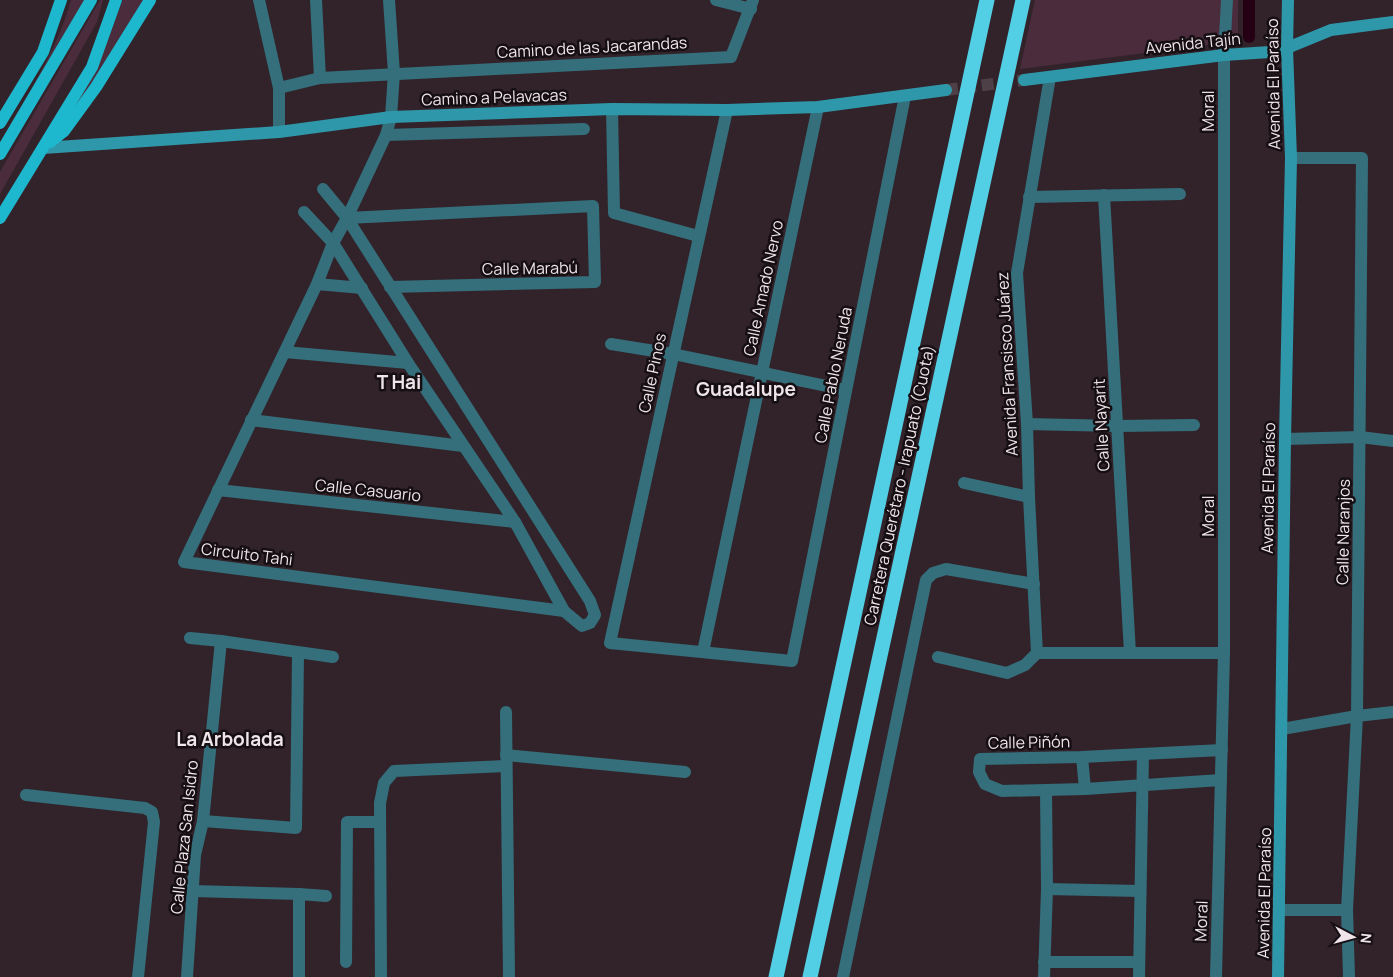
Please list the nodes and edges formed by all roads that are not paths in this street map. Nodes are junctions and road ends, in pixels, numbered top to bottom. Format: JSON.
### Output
{"nodes":[{"id":1,"x":61,"y":0,"type":"edge"},
{"id":2,"x":91,"y":0,"type":"edge"},
{"id":3,"x":116,"y":0,"type":"edge"},
{"id":4,"x":150,"y":0,"type":"edge"},
{"id":5,"x":259,"y":0,"type":"edge"},
{"id":6,"x":316,"y":0,"type":"edge"},
{"id":7,"x":388,"y":0,"type":"edge"},
{"id":8,"x":716,"y":0,"type":"edge"},
{"id":9,"x":987,"y":0,"type":"edge"},
{"id":10,"x":1023,"y":0,"type":"edge"},
{"id":11,"x":1227,"y":0,"type":"edge"},
{"id":12,"x":1288,"y":0,"type":"edge"},
{"id":13,"x":752,"y":5,"type":"edge"},
{"id":14,"x":1393,"y":22,"type":"edge"},
{"id":15,"x":1287,"y":48,"type":"junction"},
{"id":16,"x":1230,"y":55,"type":"junction"},
{"id":17,"x":394,"y":73,"type":"junction"},
{"id":18,"x":1050,"y":77,"type":"junction"},
{"id":19,"x":320,"y":78,"type":"junction"},
{"id":20,"x":1024,"y":80,"type":"tunnel mouth"},
{"id":21,"x":279,"y":88,"type":"junction"},
{"id":22,"x":946,"y":90,"type":"tunnel mouth"},
{"id":23,"x":905,"y":96,"type":"junction"},
{"id":24,"x":818,"y":107,"type":"junction"},
{"id":25,"x":612,"y":109,"type":"junction"},
{"id":26,"x":726,"y":110,"type":"junction"},
{"id":27,"x":391,"y":117,"type":"junction"},
{"id":28,"x":0,"y":123,"type":"edge"},
{"id":29,"x":584,"y":129,"type":"dead end"},
{"id":30,"x":279,"y":132,"type":"junction"},
{"id":31,"x":386,"y":135,"type":"junction"},
{"id":32,"x":43,"y":147,"type":"junction"},
{"id":33,"x":0,"y":154,"type":"edge"},
{"id":34,"x":1291,"y":158,"type":"junction"},
{"id":35,"x":323,"y":189,"type":"dead end"},
{"id":36,"x":1180,"y":194,"type":"dead end"},
{"id":37,"x":1104,"y":195,"type":"junction"},
{"id":38,"x":1030,"y":197,"type":"junction"},
{"id":39,"x":304,"y":212,"type":"dead end"},
{"id":40,"x":0,"y":218,"type":"edge"},
{"id":41,"x":347,"y":218,"type":"junction"},
{"id":42,"x":698,"y":236,"type":"junction"},
{"id":43,"x":333,"y":244,"type":"junction"},
{"id":44,"x":317,"y":284,"type":"junction"},
{"id":45,"x":362,"y":288,"type":"junction"},
{"id":46,"x":390,"y":288,"type":"junction"},
{"id":47,"x":611,"y":344,"type":"dead end"},
{"id":48,"x":285,"y":352,"type":"junction"},
{"id":49,"x":673,"y":354,"type":"junction"},
{"id":50,"x":408,"y":362,"type":"junction"},
{"id":51,"x":762,"y":372,"type":"junction"},
{"id":52,"x":846,"y":390,"type":"junction"},
{"id":53,"x":251,"y":420,"type":"junction"},
{"id":54,"x":1027,"y":424,"type":"junction"},
{"id":55,"x":1194,"y":424,"type":"dead end"},
{"id":56,"x":1118,"y":426,"type":"junction"},
{"id":57,"x":1360,"y":437,"type":"junction"},
{"id":58,"x":1285,"y":438,"type":"junction"},
{"id":59,"x":1393,"y":441,"type":"edge"},
{"id":60,"x":463,"y":446,"type":"junction"},
{"id":61,"x":964,"y":483,"type":"dead end"},
{"id":62,"x":218,"y":490,"type":"junction"},
{"id":63,"x":1029,"y":497,"type":"junction"},
{"id":64,"x":514,"y":522,"type":"junction"},
{"id":65,"x":1034,"y":584,"type":"junction"},
{"id":66,"x":564,"y":610,"type":"junction"},
{"id":67,"x":190,"y":638,"type":"dead end"},
{"id":68,"x":220,"y":641,"type":"junction"},
{"id":69,"x":702,"y":652,"type":"junction"},
{"id":70,"x":298,"y":653,"type":"junction"},
{"id":71,"x":1037,"y":653,"type":"junction"},
{"id":72,"x":1130,"y":653,"type":"junction"},
{"id":73,"x":1224,"y":653,"type":"junction"},
{"id":74,"x":332,"y":657,"type":"dead end"},
{"id":75,"x":938,"y":657,"type":"dead end"},
{"id":76,"x":506,"y":712,"type":"dead end"},
{"id":77,"x":1393,"y":712,"type":"edge"},
{"id":78,"x":1357,"y":716,"type":"junction"},
{"id":79,"x":1282,"y":729,"type":"junction"},
{"id":80,"x":1222,"y":750,"type":"junction"},
{"id":81,"x":1142,"y":754,"type":"junction"},
{"id":82,"x":1082,"y":757,"type":"junction"},
{"id":83,"x":506,"y":761,"type":"junction"},
{"id":84,"x":685,"y":772,"type":"dead end"},
{"id":85,"x":1221,"y":780,"type":"junction"},
{"id":86,"x":1141,"y":785,"type":"junction"},
{"id":87,"x":1085,"y":789,"type":"junction"},
{"id":88,"x":1046,"y":790,"type":"junction"},
{"id":89,"x":26,"y":795,"type":"dead end"},
{"id":90,"x":203,"y":821,"type":"junction"},
{"id":91,"x":380,"y":822,"type":"junction"},
{"id":92,"x":1047,"y":889,"type":"junction"},
{"id":93,"x":193,"y":891,"type":"junction"},
{"id":94,"x":1140,"y":891,"type":"junction"},
{"id":95,"x":299,"y":894,"type":"junction"},
{"id":96,"x":326,"y":896,"type":"dead end"},
{"id":97,"x":1280,"y":910,"type":"junction"},
{"id":98,"x":1347,"y":910,"type":"junction"},
{"id":99,"x":346,"y":962,"type":"dead end"},
{"id":100,"x":1044,"y":962,"type":"junction"},
{"id":101,"x":1139,"y":962,"type":"junction"},
{"id":102,"x":138,"y":977,"type":"edge"},
{"id":103,"x":187,"y":977,"type":"edge"},
{"id":104,"x":299,"y":977,"type":"edge"},
{"id":105,"x":381,"y":977,"type":"edge"},
{"id":106,"x":508,"y":977,"type":"edge"},
{"id":107,"x":776,"y":977,"type":"edge"},
{"id":108,"x":810,"y":977,"type":"edge"},
{"id":109,"x":843,"y":977,"type":"edge"},
{"id":110,"x":1044,"y":977,"type":"edge"},
{"id":111,"x":1139,"y":977,"type":"edge"},
{"id":112,"x":1216,"y":977,"type":"edge"},
{"id":113,"x":1278,"y":977,"type":"edge"},
{"id":114,"x":1349,"y":977,"type":"edge"}],
"edges":[{"from":1,"to":28,"type":"main road"},
{"from":2,"to":33,"type":"main road"},
{"from":3,"to":32,"type":"main road"},
{"from":4,"to":32,"type":"main road"},
{"from":5,"to":21,"type":"street"},
{"from":6,"to":19,"type":"street"},
{"from":7,"to":17,"type":"street"},
{"from":8,"to":13,"type":"street"},
{"from":9,"to":107,"type":"highway","name":"Carretera Querétaro - Irapuato (Cuota)"},
{"from":10,"to":108,"type":"highway","name":"Carretera Querétaro - Irapuato (Cuota)"},
{"from":11,"to":16,"type":"street","name":"Moral"},
{"from":12,"to":15,"type":"street","name":"Avenida El Paraíso"},
{"from":13,"to":17,"type":"street","name":"Camino de las Jacarandas"},
{"from":14,"to":15,"type":"street","name":"Avenida Tajín"},
{"from":15,"to":16,"type":"street","name":"Avenida Tajín"},
{"from":15,"to":34,"type":"street","name":"Avenida El Paraíso"},
{"from":16,"to":18,"type":"street","name":"Avenida Tajín"},
{"from":16,"to":73,"type":"street","name":"Moral"},
{"from":17,"to":19,"type":"street","name":"Camino de las Jacarandas"},
{"from":17,"to":27,"type":"street"},
{"from":18,"to":20,"type":"street","name":"Avenida Tajín"},
{"from":18,"to":38,"type":"street","name":"Avenida Fransisco Juárez"},
{"from":19,"to":21,"type":"street","name":"Camino de las Jacarandas"},
{"from":21,"to":30,"type":"street"},
{"from":22,"to":23,"type":"street","name":"Camino a Pelavacas"},
{"from":23,"to":24,"type":"street","name":"Camino a Pelavacas"},
{"from":23,"to":52,"type":"street","name":"Calle Pablo Neruda"},
{"from":24,"to":26,"type":"street","name":"Camino a Pelavacas"},
{"from":24,"to":51,"type":"street","name":"Calle Amado Nervo"},
{"from":25,"to":26,"type":"street","name":"Camino a Pelavacas"},
{"from":25,"to":27,"type":"street","name":"Camino a Pelavacas"},
{"from":25,"to":42,"type":"street"},
{"from":26,"to":42,"type":"street","name":"Calle Pinos"},
{"from":27,"to":30,"type":"street","name":"Camino a Pelavacas"},
{"from":27,"to":31,"type":"street","name":"Circuito Tahi"},
{"from":29,"to":31,"type":"street"},
{"from":30,"to":32,"type":"street","name":"Camino a Pelavacas"},
{"from":31,"to":41,"type":"street","name":"Circuito Tahi"},
{"from":32,"to":40,"type":"main road"},
{"from":34,"to":57,"type":"street","name":"Calle Naranjos"},
{"from":34,"to":58,"type":"street","name":"Avenida El Paraíso"},
{"from":35,"to":41,"type":"street"},
{"from":36,"to":37,"type":"street"},
{"from":37,"to":38,"type":"street"},
{"from":37,"to":56,"type":"street","name":"Calle Nayarit"},
{"from":38,"to":54,"type":"street","name":"Avenida Fransisco Juárez"},
{"from":39,"to":43,"type":"street"},
{"from":41,"to":43,"type":"street","name":"Circuito Tahi"},
{"from":41,"to":46,"type":"street"},
{"from":41,"to":46,"type":"street","name":"Calle Marabú"},
{"from":42,"to":49,"type":"street","name":"Calle Pinos"},
{"from":43,"to":44,"type":"street","name":"Circuito Tahi"},
{"from":43,"to":45,"type":"street"},
{"from":44,"to":45,"type":"street"},
{"from":44,"to":48,"type":"street","name":"Circuito Tahi"},
{"from":45,"to":50,"type":"street"},
{"from":46,"to":66,"type":"street"},
{"from":47,"to":49,"type":"street"},
{"from":48,"to":50,"type":"street"},
{"from":48,"to":53,"type":"street","name":"Circuito Tahi"},
{"from":49,"to":51,"type":"street"},
{"from":49,"to":69,"type":"street","name":"Calle Pinos"},
{"from":50,"to":60,"type":"street"},
{"from":51,"to":52,"type":"street"},
{"from":51,"to":69,"type":"street","name":"Calle Amado Nervo"},
{"from":52,"to":69,"type":"street","name":"Calle Pablo Neruda"},
{"from":53,"to":60,"type":"street"},
{"from":53,"to":62,"type":"street","name":"Circuito Tahi"},
{"from":54,"to":56,"type":"street"},
{"from":54,"to":63,"type":"street","name":"Avenida Fransisco Juárez"},
{"from":55,"to":56,"type":"street"},
{"from":56,"to":72,"type":"street","name":"Calle Nayarit"},
{"from":57,"to":58,"type":"street"},
{"from":57,"to":59,"type":"street"},
{"from":57,"to":78,"type":"street","name":"Calle Naranjos"},
{"from":58,"to":79,"type":"street","name":"Avenida El Paraíso"},
{"from":60,"to":64,"type":"street"},
{"from":61,"to":63,"type":"street"},
{"from":62,"to":64,"type":"street","name":"Calle Casuario"},
{"from":62,"to":66,"type":"street","name":"Circuito Tahi"},
{"from":63,"to":65,"type":"street","name":"Avenida Fransisco Juárez"},
{"from":64,"to":66,"type":"street"},
{"from":65,"to":71,"type":"street","name":"Avenida Fransisco Juárez"},
{"from":65,"to":109,"type":"street"},
{"from":67,"to":68,"type":"street"},
{"from":68,"to":70,"type":"street"},
{"from":68,"to":90,"type":"street","name":"Calle Plaza San Isidro"},
{"from":70,"to":74,"type":"street"},
{"from":70,"to":90,"type":"street"},
{"from":71,"to":72,"type":"street"},
{"from":71,"to":75,"type":"street"},
{"from":72,"to":73,"type":"street"},
{"from":73,"to":80,"type":"street","name":"Moral"},
{"from":76,"to":83,"type":"street"},
{"from":77,"to":78,"type":"street"},
{"from":78,"to":79,"type":"street"},
{"from":78,"to":98,"type":"street","name":"Calle Naranjos"},
{"from":79,"to":97,"type":"street","name":"Avenida El Paraíso"},
{"from":80,"to":81,"type":"street","name":"Calle Piñón"},
{"from":80,"to":85,"type":"street","name":"Moral"},
{"from":81,"to":82,"type":"street","name":"Calle Piñón"},
{"from":81,"to":86,"type":"street"},
{"from":82,"to":87,"type":"street"},
{"from":82,"to":88,"type":"street","name":"Calle Piñón"},
{"from":83,"to":84,"type":"street"},
{"from":83,"to":91,"type":"street"},
{"from":83,"to":106,"type":"street"},
{"from":85,"to":86,"type":"street","name":"Calle Piñón"},
{"from":85,"to":112,"type":"street","name":"Moral"},
{"from":86,"to":87,"type":"street","name":"Calle Piñón"},
{"from":86,"to":94,"type":"street"},
{"from":87,"to":88,"type":"street","name":"Calle Piñón"},
{"from":88,"to":92,"type":"street"},
{"from":89,"to":102,"type":"street"},
{"from":90,"to":93,"type":"street","name":"Calle Plaza San Isidro"},
{"from":91,"to":99,"type":"street"},
{"from":91,"to":105,"type":"street"},
{"from":92,"to":94,"type":"street"},
{"from":92,"to":100,"type":"street"},
{"from":93,"to":95,"type":"street"},
{"from":93,"to":103,"type":"street","name":"Calle Plaza San Isidro"},
{"from":94,"to":101,"type":"street"},
{"from":95,"to":96,"type":"street"},
{"from":95,"to":104,"type":"street"},
{"from":97,"to":98,"type":"street"},
{"from":97,"to":113,"type":"street","name":"Avenida El Paraíso"},
{"from":98,"to":114,"type":"street","name":"Calle Naranjos"},
{"from":100,"to":101,"type":"street"},
{"from":100,"to":110,"type":"street"},
{"from":101,"to":111,"type":"street"}]}
